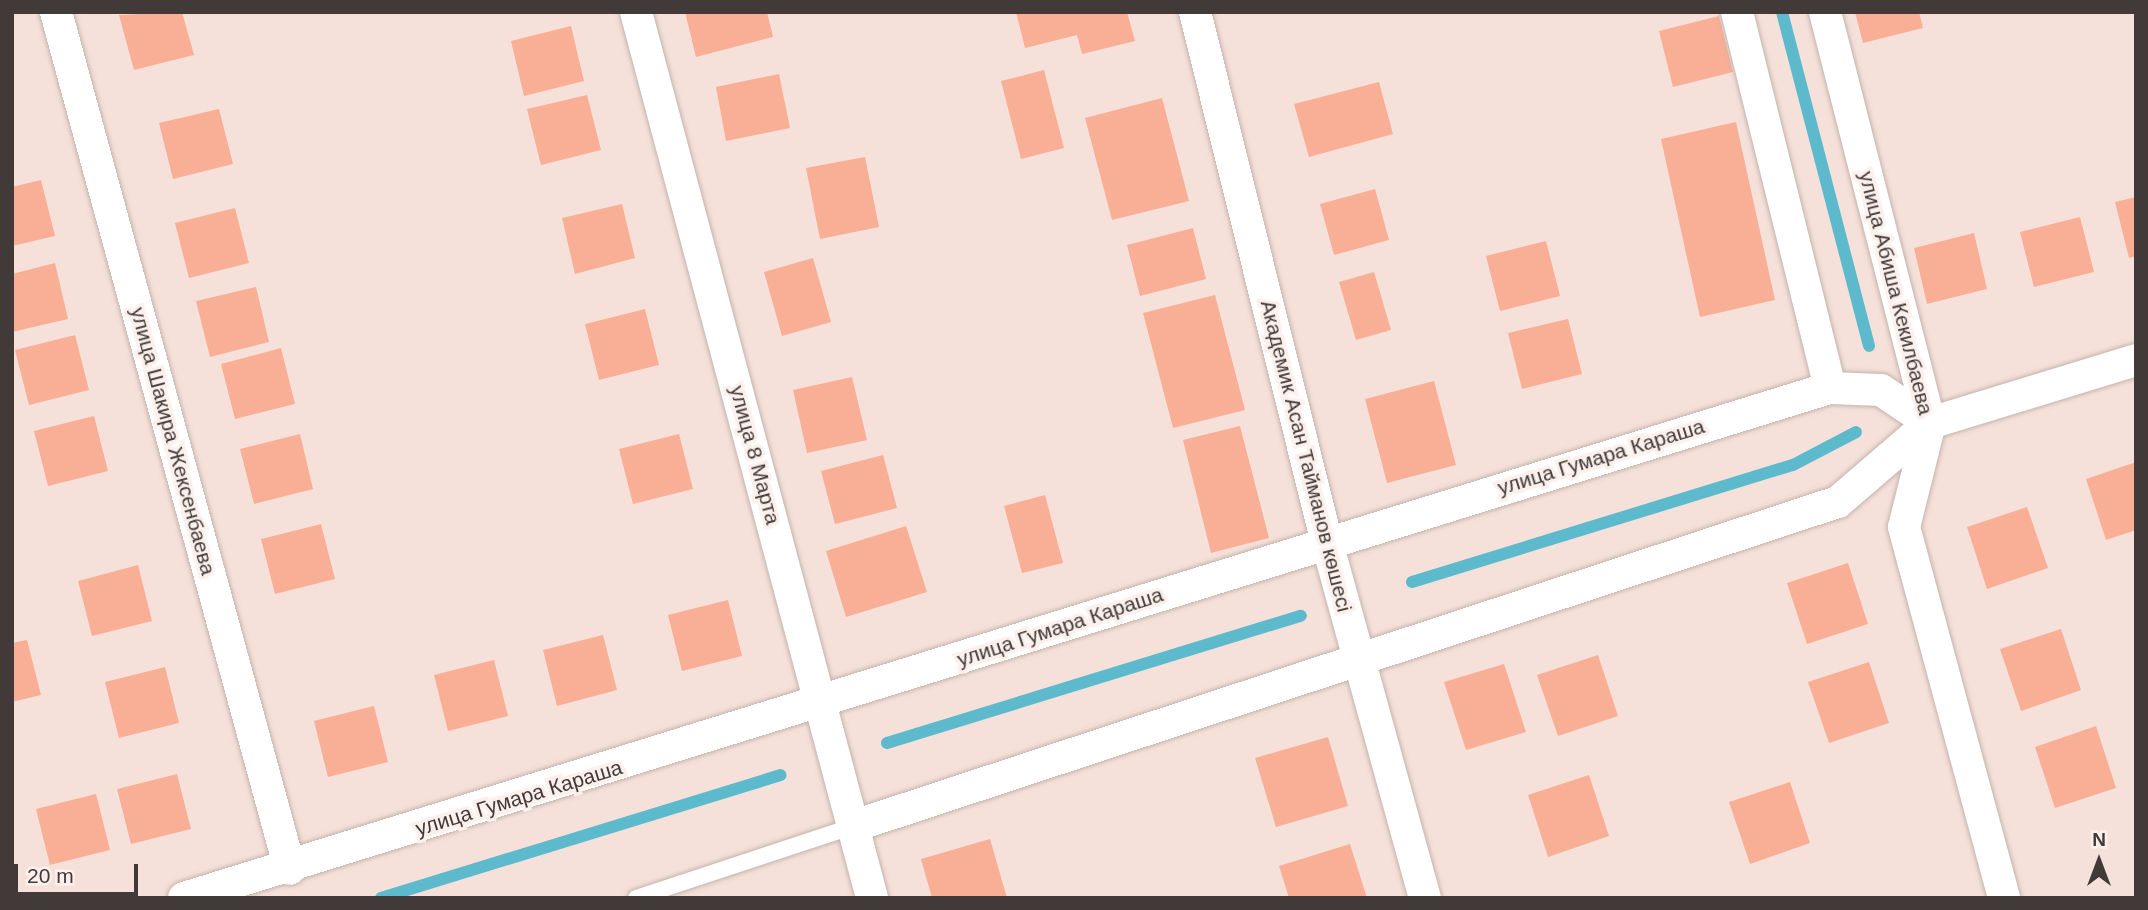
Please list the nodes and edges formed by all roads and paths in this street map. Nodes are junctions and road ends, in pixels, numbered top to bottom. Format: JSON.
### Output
{"nodes":[{"id":1,"x":56,"y":12,"type":"edge"},
{"id":2,"x":636,"y":12,"type":"edge"},
{"id":3,"x":1195,"y":12,"type":"edge"},
{"id":4,"x":1737,"y":12,"type":"edge"},
{"id":5,"x":1825,"y":12,"type":"edge"},
{"id":6,"x":2136,"y":360,"type":"edge"},
{"id":7,"x":1830,"y":388,"type":"junction"},
{"id":8,"x":1930,"y":423,"type":"junction"},
{"id":9,"x":1326,"y":539,"type":"junction"},
{"id":10,"x":1359,"y":661,"type":"junction"},
{"id":11,"x":822,"y":705,"type":"junction"},
{"id":12,"x":854,"y":827,"type":"junction"},
{"id":13,"x":290,"y":869,"type":"junction"},
{"id":14,"x":184,"y":898,"type":"edge"},
{"id":15,"x":636,"y":898,"type":"edge"},
{"id":16,"x":872,"y":898,"type":"edge"},
{"id":17,"x":1425,"y":898,"type":"edge"},
{"id":18,"x":2004,"y":898,"type":"edge"}],
"edges":[{"from":1,"to":13,"type":"street","name":"улица Шакира Жексенбаева"},
{"from":2,"to":11,"type":"street","name":"улица 8 Марта"},
{"from":3,"to":9,"type":"street","name":"Академик Асан Тайманов көшесі"},
{"from":4,"to":7,"type":"street"},
{"from":5,"to":8,"type":"street","name":"улица Абиша Кекилбаева"},
{"from":6,"to":8,"type":"street"},
{"from":7,"to":8,"type":"street","name":"улица Гумара Караша"},
{"from":7,"to":9,"type":"street","name":"улица Гумара Караша"},
{"from":8,"to":10,"type":"street"},
{"from":8,"to":18,"type":"street","name":"улица Абиша Кекилбаева"},
{"from":9,"to":10,"type":"street","name":"Академик Асан Тайманов көшесі"},
{"from":9,"to":11,"type":"street","name":"улица Гумара Караша"},
{"from":10,"to":12,"type":"street"},
{"from":10,"to":17,"type":"street","name":"Академик Асан Тайманов көшесі"},
{"from":11,"to":12,"type":"street","name":"улица 8 Марта"},
{"from":11,"to":13,"type":"street","name":"улица Гумара Караша"},
{"from":12,"to":15,"type":"lane"},
{"from":12,"to":16,"type":"street","name":"улица 8 Марта"},
{"from":13,"to":14,"type":"street","name":"улица Гумара Караша"}]}
